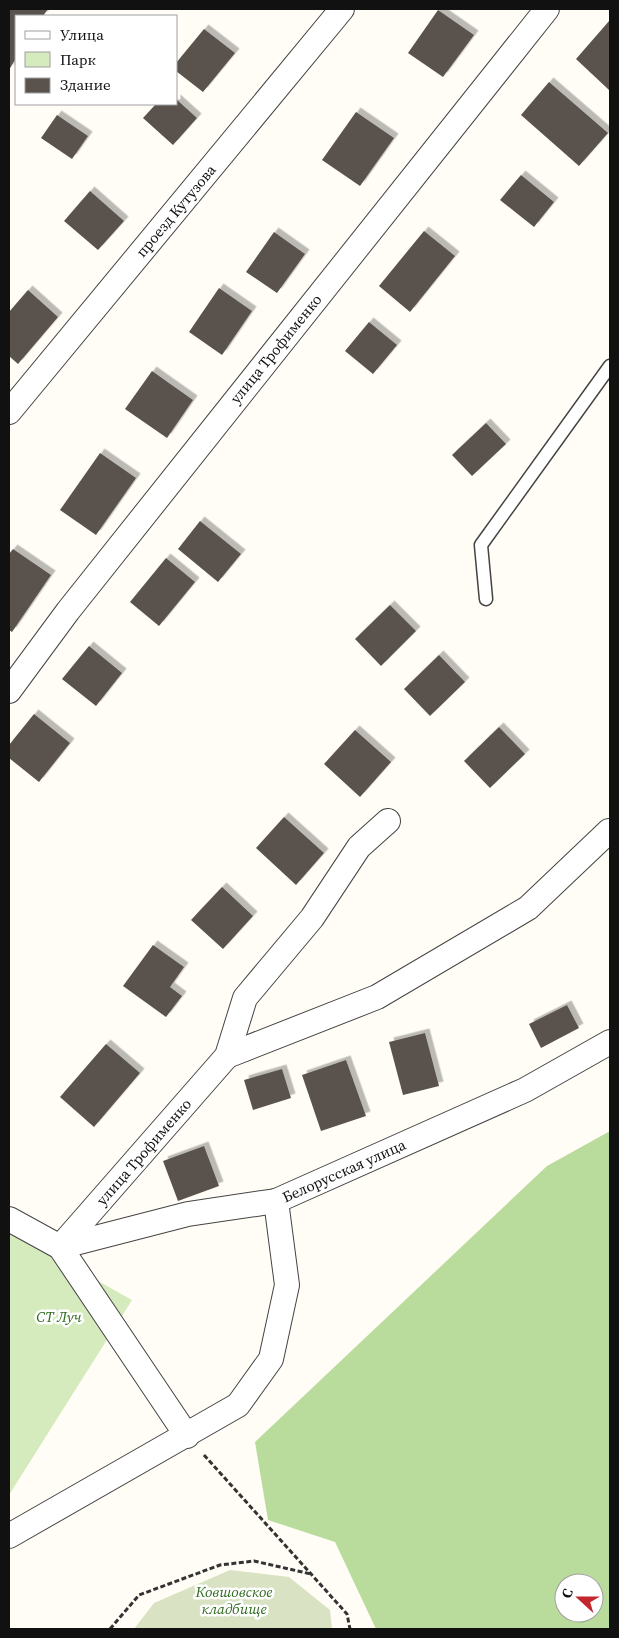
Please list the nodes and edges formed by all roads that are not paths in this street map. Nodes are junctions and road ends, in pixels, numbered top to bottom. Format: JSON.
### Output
{"nodes":[{"id":1,"x":342,"y":9,"type":"edge"},
{"id":2,"x":547,"y":9,"type":"edge"},
{"id":3,"x":610,"y":366,"type":"edge"},
{"id":4,"x":9,"y":412,"type":"edge"},
{"id":5,"x":486,"y":600,"type":"dead end"},
{"id":6,"x":9,"y":691,"type":"edge"},
{"id":7,"x":388,"y":821,"type":"dead end"},
{"id":8,"x":609,"y":831,"type":"edge"},
{"id":9,"x":610,"y":1042,"type":"edge"},
{"id":10,"x":227,"y":1056,"type":"junction"},
{"id":11,"x":276,"y":1201,"type":"junction"},
{"id":12,"x":9,"y":1219,"type":"edge"},
{"id":13,"x":60,"y":1247,"type":"junction"},
{"id":14,"x":186,"y":1436,"type":"junction"},
{"id":15,"x":9,"y":1536,"type":"edge"}],
"edges":[{"from":1,"to":4,"type":"street","name":"проезд Кутузова"},
{"from":2,"to":6,"type":"street","name":"улица Трофименко"},
{"from":3,"to":5,"type":"lane"},
{"from":7,"to":10,"type":"street"},
{"from":8,"to":10,"type":"street"},
{"from":9,"to":11,"type":"street","name":"Белорусская улица"},
{"from":10,"to":13,"type":"street","name":"улица Трофименко"},
{"from":11,"to":13,"type":"street","name":"Белорусская улица"},
{"from":11,"to":14,"type":"street"},
{"from":12,"to":13,"type":"street"},
{"from":13,"to":14,"type":"street"},
{"from":14,"to":15,"type":"street"}]}
